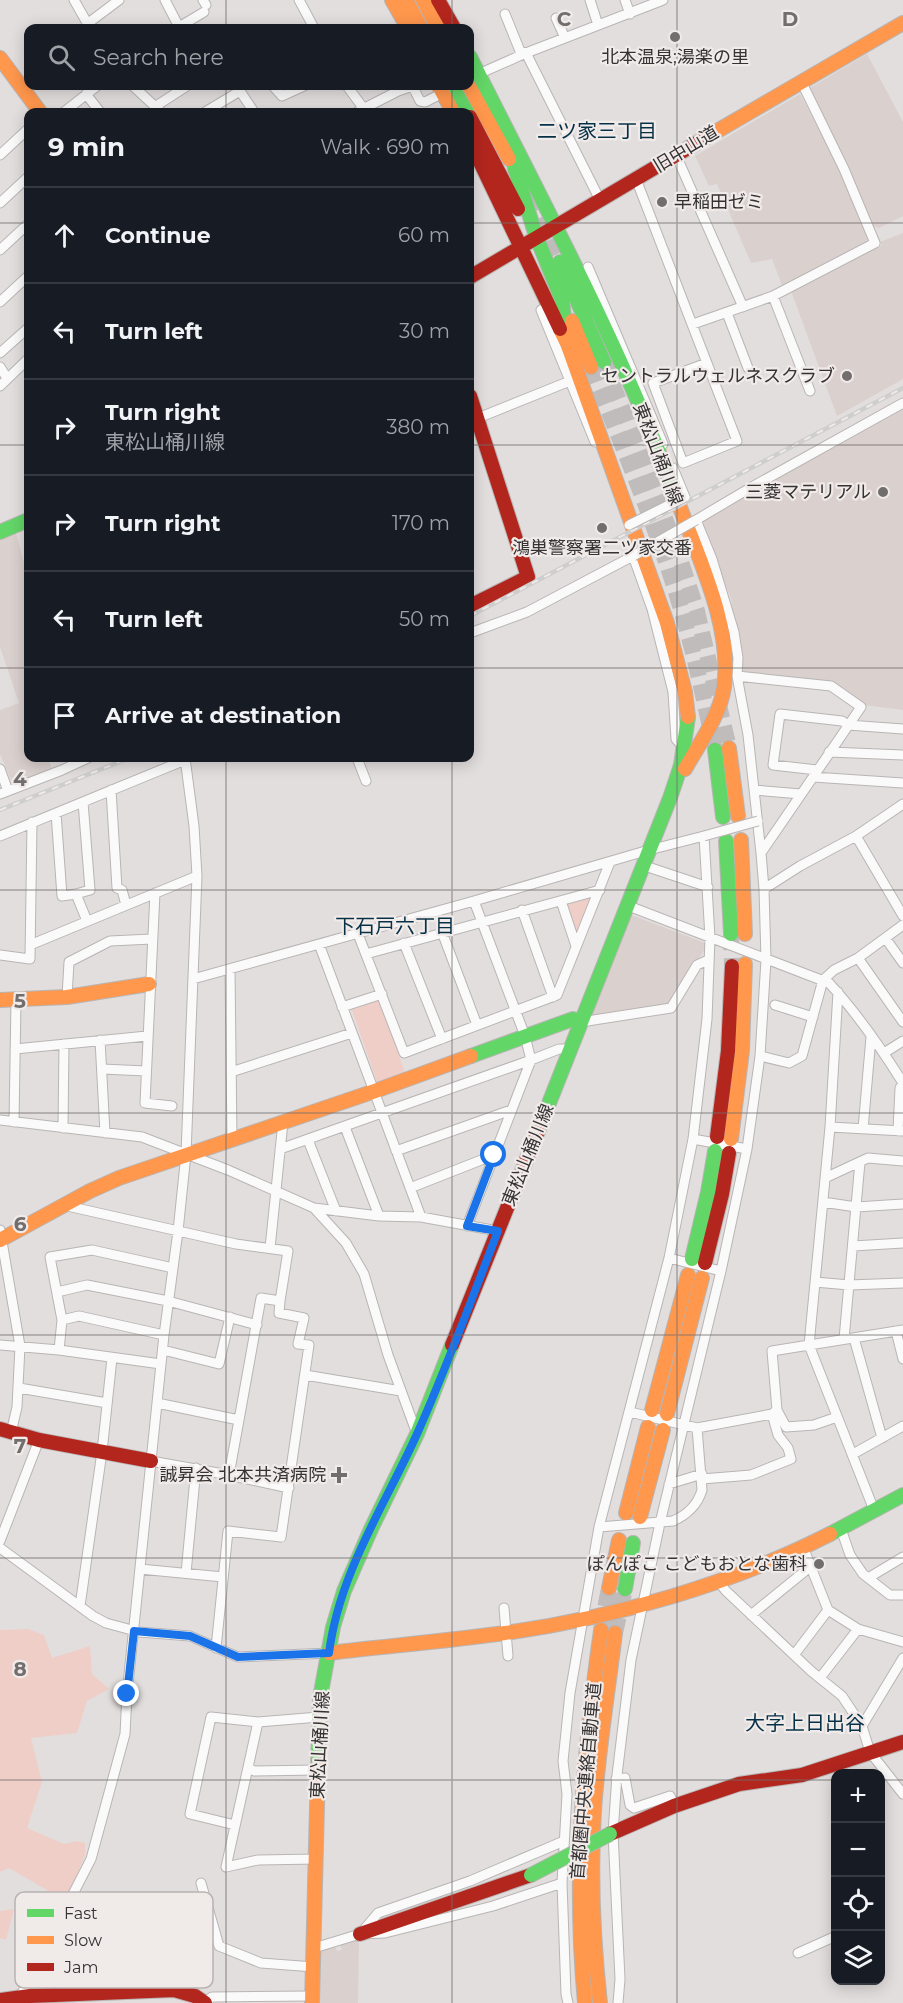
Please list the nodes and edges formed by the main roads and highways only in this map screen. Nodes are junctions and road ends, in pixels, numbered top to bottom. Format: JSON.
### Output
{"nodes":[{"id":1,"x":392,"y":0,"type":"edge"},
{"id":2,"x":406,"y":0,"type":"edge"},
{"id":3,"x":423,"y":0,"type":"edge"},
{"id":4,"x":438,"y":0,"type":"edge"},
{"id":5,"x":903,"y":23,"type":"edge"},
{"id":6,"x":406,"y":24,"type":"edge"},
{"id":7,"x":419,"y":24,"type":"edge"},
{"id":8,"x":436,"y":24,"type":"edge"},
{"id":9,"x":452,"y":24,"type":"edge"},
{"id":10,"x":0,"y":58,"type":"edge"},
{"id":11,"x":474,"y":76,"type":"edge"},
{"id":12,"x":24,"y":84,"type":"edge"},
{"id":13,"x":28,"y":90,"type":"edge"},
{"id":14,"x":449,"y":90,"type":"edge"},
{"id":15,"x":450,"y":90,"type":"edge"},
{"id":16,"x":471,"y":90,"type":"edge"},
{"id":17,"x":38,"y":108,"type":"edge"},
{"id":18,"x":452,"y":108,"type":"edge"},
{"id":19,"x":464,"y":108,"type":"edge"},
{"id":20,"x":474,"y":125,"type":"edge"},
{"id":21,"x":511,"y":139,"type":"junction"},
{"id":22,"x":474,"y":149,"type":"edge"},
{"id":23,"x":509,"y":159,"type":"dead end"},
{"id":24,"x":518,"y":209,"type":"tunnel mouth"},
{"id":25,"x":554,"y":226,"type":"junction"},
{"id":26,"x":536,"y":236,"type":"junction"},
{"id":27,"x":520,"y":246,"type":"junction"},
{"id":28,"x":560,"y":262,"type":"tunnel mouth"},
{"id":29,"x":474,"y":275,"type":"edge"},
{"id":30,"x":572,"y":321,"type":"dead end"},
{"id":31,"x":567,"y":343,"type":"junction"},
{"id":32,"x":474,"y":407,"type":"edge"},
{"id":33,"x":24,"y":522,"type":"edge"},
{"id":34,"x":0,"y":532,"type":"edge"},
{"id":35,"x":474,"y":604,"type":"edge"},
{"id":36,"x":670,"y":798,"type":"junction"},
{"id":37,"x":738,"y":816,"type":"dead end"},
{"id":38,"x":723,"y":817,"type":"dead end"},
{"id":39,"x":741,"y":840,"type":"dead end"},
{"id":40,"x":726,"y":841,"type":"dead end"},
{"id":41,"x":738,"y":965,"type":"tunnel mouth"},
{"id":42,"x":149,"y":984,"type":"road end"},
{"id":43,"x":0,"y":1000,"type":"edge"},
{"id":44,"x":581,"y":1022,"type":"junction"},
{"id":45,"x":1,"y":1236,"type":"edge"},
{"id":46,"x":699,"y":1261,"type":"dead end"},
{"id":47,"x":652,"y":1410,"type":"dead end"},
{"id":48,"x":667,"y":1414,"type":"dead end"},
{"id":49,"x":648,"y":1427,"type":"dead end"},
{"id":50,"x":663,"y":1430,"type":"dead end"},
{"id":51,"x":5,"y":1431,"type":"edge"},
{"id":52,"x":151,"y":1461,"type":"road end"},
{"id":53,"x":903,"y":1494,"type":"edge"},
{"id":54,"x":609,"y":1588,"type":"tunnel mouth"},
{"id":55,"x":625,"y":1589,"type":"tunnel mouth"},
{"id":56,"x":601,"y":1630,"type":"tunnel mouth"},
{"id":57,"x":615,"y":1633,"type":"tunnel mouth"},
{"id":58,"x":329,"y":1653,"type":"junction"},
{"id":59,"x":903,"y":1742,"type":"edge"},
{"id":60,"x":360,"y":1934,"type":"road end"},
{"id":61,"x":0,"y":2000,"type":"edge"},
{"id":62,"x":312,"y":2000,"type":"edge"},
{"id":63,"x":205,"y":2002,"type":"edge"},
{"id":64,"x":585,"y":2003,"type":"edge"},
{"id":65,"x":600,"y":2003,"type":"edge"}],
"edges":[{"from":1,"to":6,"type":"main road"},
{"from":2,"to":7,"type":"main road"},
{"from":3,"to":8,"type":"main road"},
{"from":4,"to":9,"type":"main road"},
{"from":5,"to":25,"type":"main road","name":"旧中山道"},
{"from":10,"to":12,"type":"main road"},
{"from":11,"to":21,"type":"main road","name":"東松山桶川線"},
{"from":13,"to":17,"type":"main road"},
{"from":14,"to":18,"type":"main road"},
{"from":15,"to":19,"type":"main road"},
{"from":16,"to":23,"type":"main road"},
{"from":20,"to":24,"type":"main road"},
{"from":21,"to":25,"type":"main road","name":"東松山桶川線"},
{"from":21,"to":26,"type":"main road"},
{"from":22,"to":27,"type":"main road","name":"東松山桶川線"},
{"from":25,"to":26,"type":"main road","name":"旧中山道"},
{"from":25,"to":36,"type":"main road","name":"東松山桶川線"},
{"from":26,"to":27,"type":"main road","name":"旧中山道"},
{"from":26,"to":31,"type":"main road"},
{"from":27,"to":29,"type":"main road","name":"旧中山道"},
{"from":27,"to":31,"type":"main road","name":"東松山桶川線"},
{"from":28,"to":30,"type":"main road"},
{"from":31,"to":36,"type":"main road","name":"東松山桶川線"},
{"from":32,"to":35,"type":"main road"},
{"from":33,"to":34,"type":"main road"},
{"from":36,"to":44,"type":"main road","name":"東松山桶川線"},
{"from":37,"to":38,"type":"main road"},
{"from":39,"to":40,"type":"main road"},
{"from":41,"to":46,"type":"main road"},
{"from":42,"to":43,"type":"main road"},
{"from":44,"to":45,"type":"main road"},
{"from":44,"to":58,"type":"main road","name":"東松山桶川線"},
{"from":47,"to":48,"type":"main road"},
{"from":49,"to":50,"type":"main road"},
{"from":51,"to":52,"type":"main road"},
{"from":53,"to":58,"type":"main road"},
{"from":54,"to":55,"type":"main road"},
{"from":56,"to":64,"type":"main road","name":"首都圏中央連絡自動車道"},
{"from":57,"to":65,"type":"main road","name":"首都圏中央連絡自動車道"},
{"from":58,"to":62,"type":"main road","name":"東松山桶川線"},
{"from":59,"to":60,"type":"main road","bridge":true},
{"from":61,"to":63,"type":"main road"}]}
